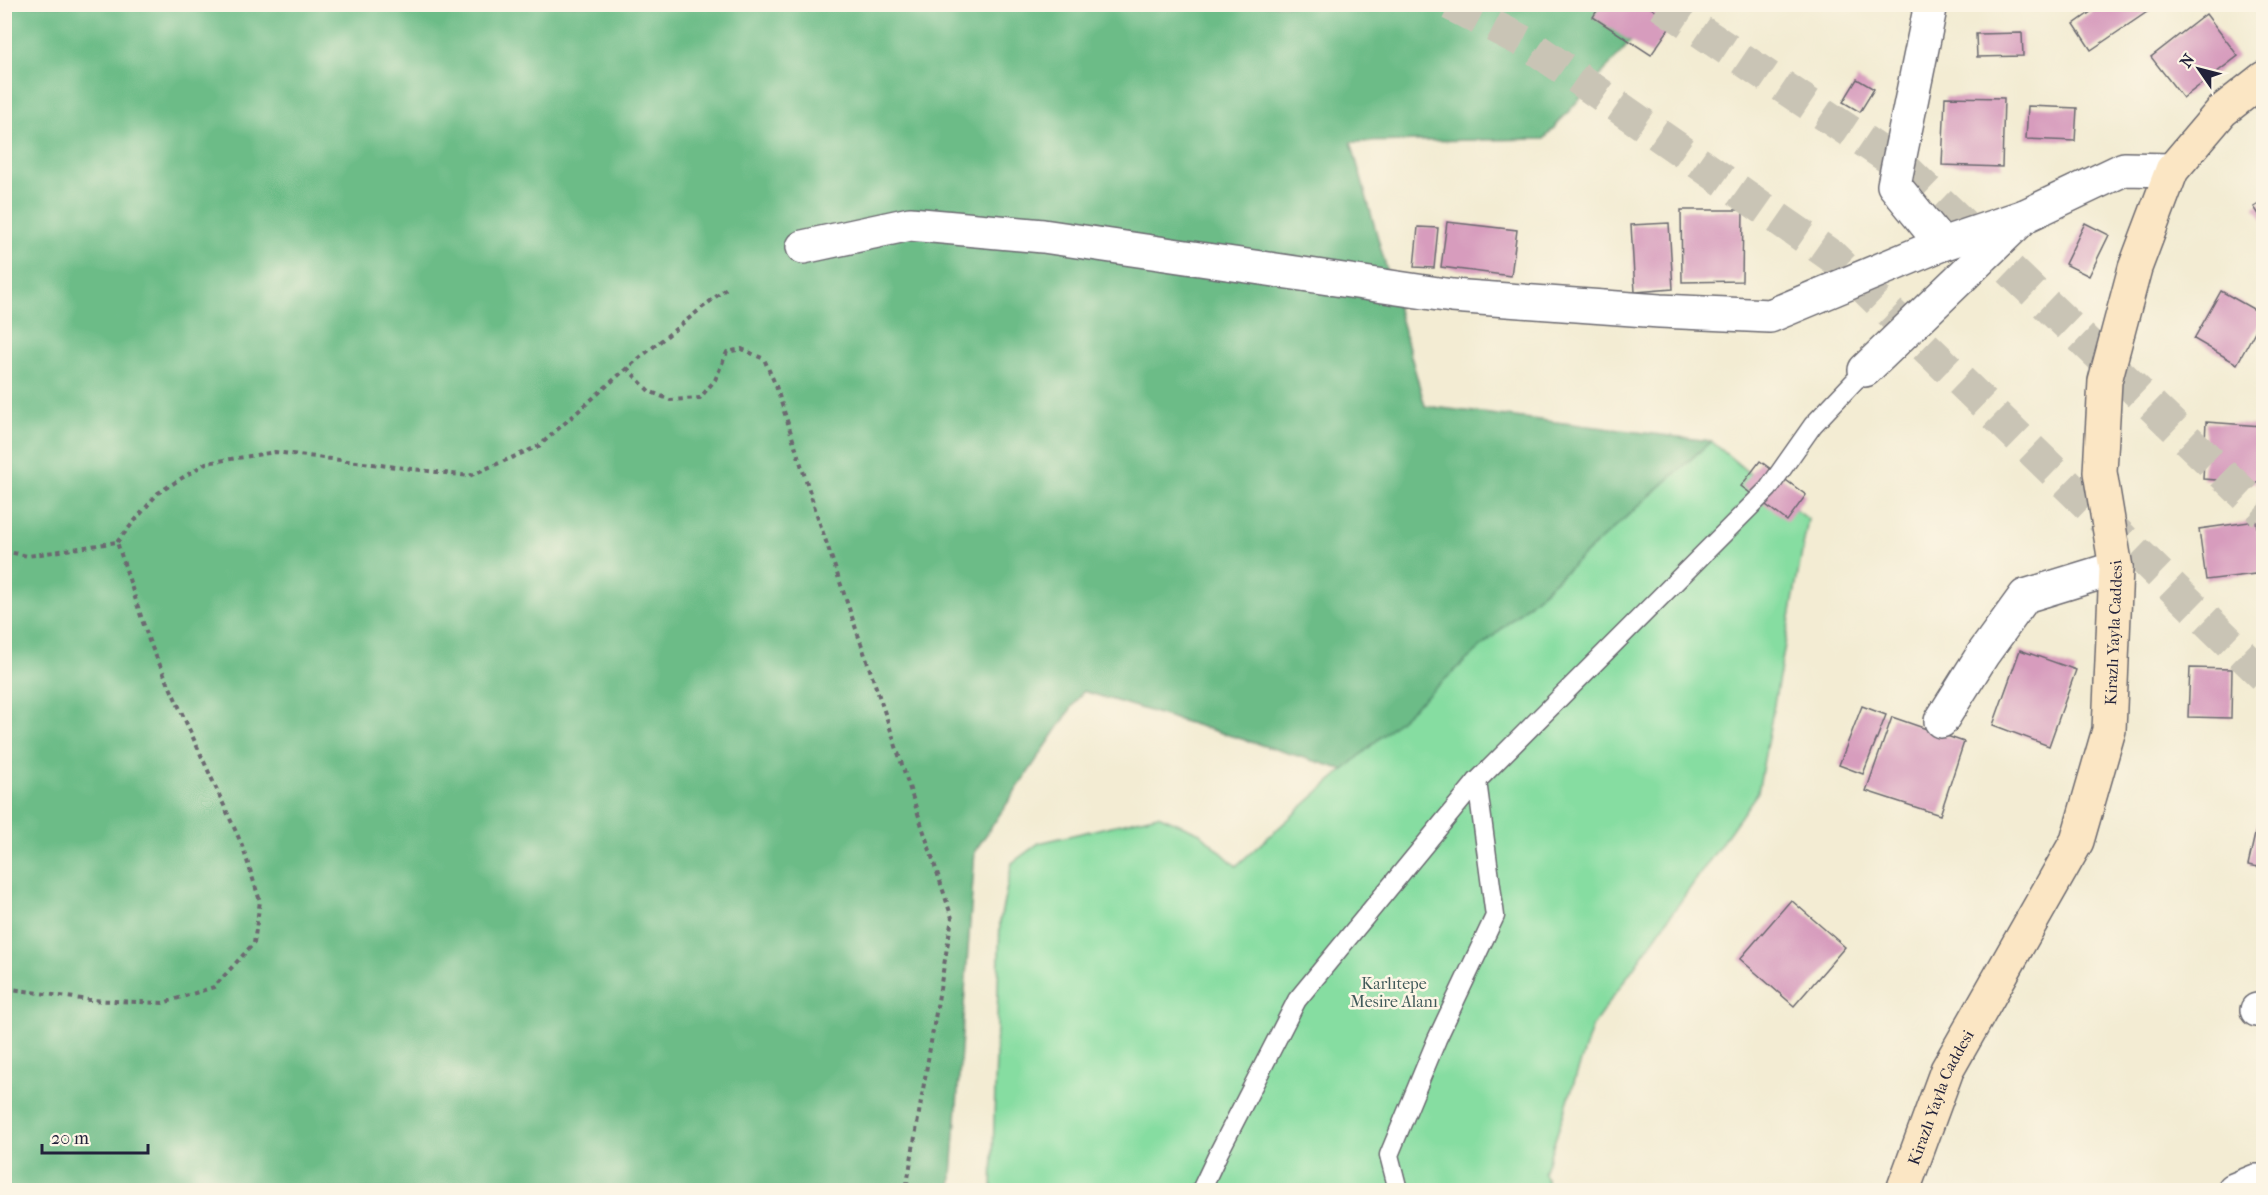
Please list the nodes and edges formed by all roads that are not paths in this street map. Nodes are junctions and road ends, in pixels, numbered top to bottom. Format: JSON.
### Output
{"nodes":[{"id":1,"x":1931,"y":4,"type":"edge"},
{"id":2,"x":2264,"y":78,"type":"edge"},
{"id":3,"x":2172,"y":170,"type":"junction"},
{"id":4,"x":2025,"y":216,"type":"junction"},
{"id":5,"x":1942,"y":244,"type":"junction"},
{"id":6,"x":803,"y":247,"type":"dead end"},
{"id":7,"x":1865,"y":370,"type":"joint"},
{"id":8,"x":2116,"y":568,"type":"junction"},
{"id":9,"x":1941,"y":721,"type":"dead end"},
{"id":10,"x":1476,"y":781,"type":"junction"},
{"id":11,"x":2264,"y":1181,"type":"edge"},
{"id":12,"x":1201,"y":1191,"type":"edge"},
{"id":13,"x":1398,"y":1191,"type":"edge"},
{"id":14,"x":1903,"y":1191,"type":"edge"},
{"id":15,"x":2234,"y":1191,"type":"edge"}],
"edges":[{"from":1,"to":5,"type":"street"},
{"from":2,"to":3,"type":"main road","name":"Kirazlı Yayla Caddesi"},
{"from":3,"to":4,"type":"street"},
{"from":3,"to":8,"type":"main road","name":"Kirazlı Yayla Caddesi"},
{"from":4,"to":5,"type":"street"},
{"from":4,"to":7,"type":"street"},
{"from":5,"to":6,"type":"street"},
{"from":7,"to":10,"type":"lane"},
{"from":8,"to":9,"type":"street"},
{"from":8,"to":14,"type":"main road","name":"Kirazlı Yayla Caddesi"},
{"from":10,"to":12,"type":"lane"},
{"from":10,"to":13,"type":"lane"},
{"from":11,"to":15,"type":"street"}]}
